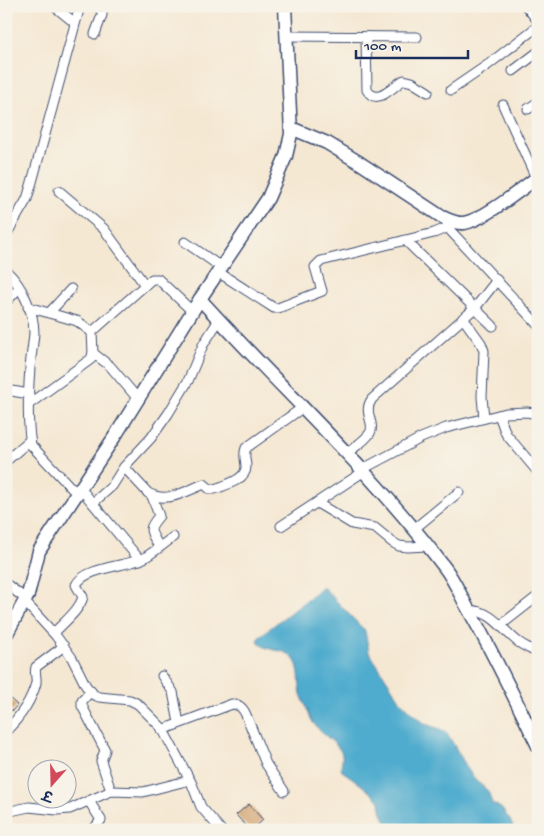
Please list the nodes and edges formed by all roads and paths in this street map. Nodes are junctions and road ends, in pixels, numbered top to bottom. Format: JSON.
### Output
{"nodes":[{"id":1,"x":54,"y":6,"type":"edge"},
{"id":2,"x":80,"y":6,"type":"edge"},
{"id":3,"x":97,"y":6,"type":"edge"},
{"id":4,"x":285,"y":6,"type":"edge"},
{"id":5,"x":526,"y":6,"type":"edge"},
{"id":6,"x":538,"y":21,"type":"edge"},
{"id":7,"x":75,"y":23,"type":"junction"},
{"id":8,"x":538,"y":26,"type":"edge"},
{"id":9,"x":95,"y":34,"type":"dead end"},
{"id":10,"x":286,"y":36,"type":"junction"},
{"id":11,"x":366,"y":36,"type":"junction"},
{"id":12,"x":417,"y":36,"type":"dead end"},
{"id":13,"x":538,"y":52,"type":"edge"},
{"id":14,"x":513,"y":71,"type":"dead end"},
{"id":15,"x":451,"y":90,"type":"dead end"},
{"id":16,"x":428,"y":92,"type":"dead end"},
{"id":17,"x":538,"y":102,"type":"edge"},
{"id":18,"x":503,"y":105,"type":"dead end"},
{"id":19,"x":528,"y":109,"type":"dead end"},
{"id":20,"x":291,"y":128,"type":"junction"},
{"id":21,"x":537,"y":178,"type":"edge"},
{"id":22,"x":59,"y":191,"type":"dead end"},
{"id":23,"x":450,"y":224,"type":"junction"},
{"id":24,"x":6,"y":235,"type":"edge"},
{"id":25,"x":405,"y":240,"type":"junction"},
{"id":26,"x":184,"y":242,"type":"dead end"},
{"id":27,"x":219,"y":269,"type":"junction"},
{"id":28,"x":6,"y":271,"type":"edge"},
{"id":29,"x":497,"y":280,"type":"junction"},
{"id":30,"x":145,"y":285,"type":"junction"},
{"id":31,"x":19,"y":288,"type":"junction"},
{"id":32,"x":71,"y":288,"type":"dead end"},
{"id":33,"x":200,"y":299,"type":"junction"},
{"id":34,"x":6,"y":302,"type":"edge"},
{"id":35,"x":28,"y":307,"type":"junction"},
{"id":36,"x":475,"y":308,"type":"junction"},
{"id":37,"x":192,"y":311,"type":"junction"},
{"id":38,"x":49,"y":313,"type":"junction"},
{"id":39,"x":463,"y":318,"type":"junction"},
{"id":40,"x":220,"y":320,"type":"junction"},
{"id":41,"x":538,"y":325,"type":"edge"},
{"id":42,"x":493,"y":326,"type":"dead end"},
{"id":43,"x":92,"y":332,"type":"junction"},
{"id":44,"x":93,"y":353,"type":"junction"},
{"id":45,"x":6,"y":390,"type":"edge"},
{"id":46,"x":29,"y":394,"type":"junction"},
{"id":47,"x":138,"y":399,"type":"junction"},
{"id":48,"x":28,"y":404,"type":"junction"},
{"id":49,"x":302,"y":408,"type":"junction"},
{"id":50,"x":484,"y":412,"type":"junction"},
{"id":51,"x":535,"y":413,"type":"edge"},
{"id":52,"x":499,"y":415,"type":"junction"},
{"id":53,"x":538,"y":421,"type":"edge"},
{"id":54,"x":30,"y":440,"type":"junction"},
{"id":55,"x":346,"y":454,"type":"junction"},
{"id":56,"x":6,"y":461,"type":"edge"},
{"id":57,"x":124,"y":467,"type":"junction"},
{"id":58,"x":362,"y":471,"type":"junction"},
{"id":59,"x":538,"y":472,"type":"edge"},
{"id":60,"x":79,"y":491,"type":"junction"},
{"id":61,"x":460,"y":492,"type":"dead end"},
{"id":62,"x":152,"y":496,"type":"junction"},
{"id":63,"x":317,"y":503,"type":"junction"},
{"id":64,"x":93,"y":504,"type":"junction"},
{"id":65,"x":281,"y":526,"type":"dead end"},
{"id":66,"x":414,"y":529,"type":"junction"},
{"id":67,"x":173,"y":537,"type":"dead end"},
{"id":68,"x":427,"y":546,"type":"junction"},
{"id":69,"x":159,"y":547,"type":"junction"},
{"id":70,"x":140,"y":560,"type":"junction"},
{"id":71,"x":6,"y":584,"type":"edge"},
{"id":72,"x":538,"y":596,"type":"edge"},
{"id":73,"x":26,"y":600,"type":"junction"},
{"id":74,"x":469,"y":610,"type":"junction"},
{"id":75,"x":501,"y":625,"type":"junction"},
{"id":76,"x":54,"y":633,"type":"junction"},
{"id":77,"x":6,"y":634,"type":"edge"},
{"id":78,"x":64,"y":646,"type":"junction"},
{"id":79,"x":538,"y":652,"type":"edge"},
{"id":80,"x":162,"y":676,"type":"dead end"},
{"id":81,"x":91,"y":691,"type":"junction"},
{"id":82,"x":179,"y":723,"type":"junction"},
{"id":83,"x":162,"y":730,"type":"junction"},
{"id":84,"x":6,"y":731,"type":"edge"},
{"id":85,"x":537,"y":744,"type":"edge"},
{"id":86,"x":190,"y":780,"type":"junction"},
{"id":87,"x":111,"y":791,"type":"junction"},
{"id":88,"x":284,"y":791,"type":"dead end"},
{"id":89,"x":88,"y":801,"type":"junction"},
{"id":90,"x":6,"y":812,"type":"edge"},
{"id":91,"x":93,"y":830,"type":"edge"},
{"id":92,"x":221,"y":830,"type":"edge"}],
"edges":[{"from":1,"to":7,"type":"street"},
{"from":2,"to":7,"type":"street"},
{"from":3,"to":9,"type":"street"},
{"from":4,"to":10,"type":"main road"},
{"from":5,"to":6,"type":"street"},
{"from":7,"to":24,"type":"street"},
{"from":8,"to":15,"type":"street"},
{"from":10,"to":11,"type":"street"},
{"from":10,"to":20,"type":"main road"},
{"from":11,"to":12,"type":"street"},
{"from":11,"to":16,"type":"street"},
{"from":13,"to":14,"type":"street"},
{"from":17,"to":19,"type":"street"},
{"from":18,"to":21,"type":"street"},
{"from":20,"to":23,"type":"main road"},
{"from":20,"to":27,"type":"main road"},
{"from":21,"to":23,"type":"main road"},
{"from":22,"to":30,"type":"street"},
{"from":23,"to":25,"type":"street"},
{"from":23,"to":29,"type":"street"},
{"from":25,"to":27,"type":"street"},
{"from":25,"to":36,"type":"street"},
{"from":26,"to":27,"type":"street"},
{"from":27,"to":33,"type":"main road"},
{"from":28,"to":31,"type":"street"},
{"from":29,"to":36,"type":"street"},
{"from":29,"to":41,"type":"street"},
{"from":30,"to":37,"type":"street"},
{"from":30,"to":43,"type":"street"},
{"from":31,"to":34,"type":"street"},
{"from":31,"to":35,"type":"street"},
{"from":32,"to":38,"type":"street"},
{"from":33,"to":37,"type":"main road"},
{"from":33,"to":40,"type":"main road"},
{"from":35,"to":38,"type":"street"},
{"from":35,"to":46,"type":"street"},
{"from":36,"to":39,"type":"street"},
{"from":36,"to":42,"type":"street"},
{"from":37,"to":47,"type":"main road"},
{"from":38,"to":43,"type":"street"},
{"from":39,"to":50,"type":"street"},
{"from":39,"to":55,"type":"street"},
{"from":40,"to":49,"type":"main road"},
{"from":40,"to":57,"type":"street"},
{"from":43,"to":44,"type":"street"},
{"from":44,"to":47,"type":"street"},
{"from":44,"to":48,"type":"street"},
{"from":45,"to":46,"type":"street"},
{"from":46,"to":48,"type":"street"},
{"from":47,"to":60,"type":"main road"},
{"from":48,"to":54,"type":"street"},
{"from":49,"to":55,"type":"main road"},
{"from":49,"to":62,"type":"street"},
{"from":50,"to":52,"type":"street"},
{"from":50,"to":58,"type":"street"},
{"from":51,"to":52,"type":"street"},
{"from":51,"to":53,"type":"street"},
{"from":52,"to":59,"type":"street"},
{"from":54,"to":56,"type":"street"},
{"from":54,"to":60,"type":"street"},
{"from":55,"to":58,"type":"main road"},
{"from":57,"to":62,"type":"street"},
{"from":57,"to":64,"type":"street"},
{"from":58,"to":63,"type":"street"},
{"from":58,"to":66,"type":"main road"},
{"from":60,"to":64,"type":"street"},
{"from":60,"to":73,"type":"main road"},
{"from":61,"to":66,"type":"street"},
{"from":62,"to":69,"type":"street"},
{"from":63,"to":65,"type":"street"},
{"from":63,"to":68,"type":"street"},
{"from":64,"to":70,"type":"street"},
{"from":66,"to":68,"type":"main road"},
{"from":67,"to":69,"type":"street"},
{"from":68,"to":74,"type":"main road"},
{"from":69,"to":70,"type":"street"},
{"from":70,"to":76,"type":"street"},
{"from":71,"to":73,"type":"street"},
{"from":72,"to":75,"type":"street"},
{"from":73,"to":76,"type":"street"},
{"from":73,"to":77,"type":"main road"},
{"from":74,"to":75,"type":"street"},
{"from":74,"to":85,"type":"main road"},
{"from":75,"to":79,"type":"street"},
{"from":76,"to":78,"type":"street"},
{"from":78,"to":81,"type":"street"},
{"from":78,"to":84,"type":"street"},
{"from":80,"to":82,"type":"street"},
{"from":81,"to":83,"type":"street"},
{"from":81,"to":87,"type":"street"},
{"from":82,"to":83,"type":"street"},
{"from":82,"to":88,"type":"street"},
{"from":83,"to":86,"type":"street"},
{"from":86,"to":87,"type":"street"},
{"from":86,"to":92,"type":"street"},
{"from":87,"to":89,"type":"street"},
{"from":89,"to":90,"type":"street"},
{"from":89,"to":91,"type":"street"}]}
